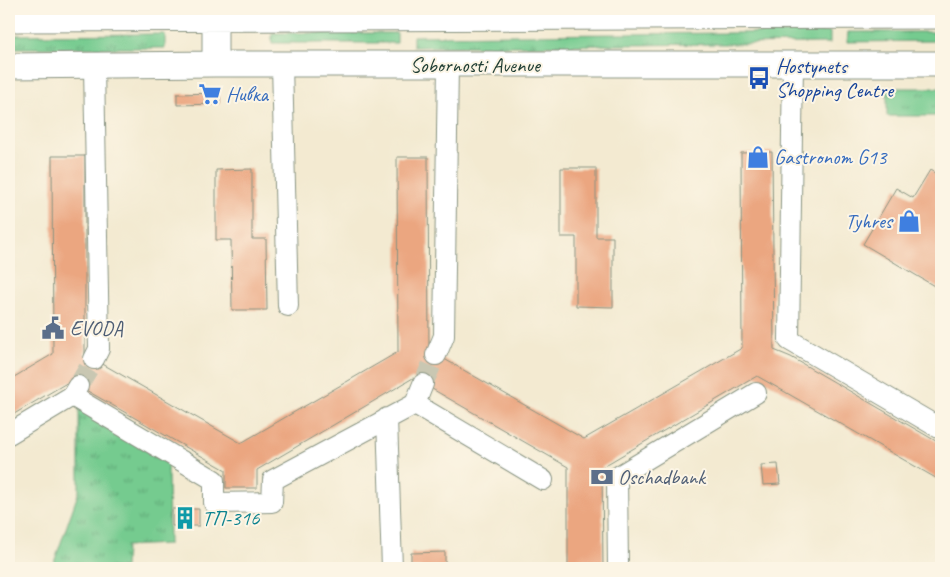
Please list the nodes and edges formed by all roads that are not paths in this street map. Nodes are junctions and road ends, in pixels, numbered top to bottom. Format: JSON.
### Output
{"nodes":[{"id":1,"x":215,"y":13,"type":"edge"},
{"id":2,"x":705,"y":13,"type":"edge"},
{"id":3,"x":883,"y":13,"type":"edge"},
{"id":4,"x":941,"y":16,"type":"edge"},
{"id":5,"x":9,"y":19,"type":"edge"},
{"id":6,"x":215,"y":64,"type":"junction"},
{"id":7,"x":282,"y":64,"type":"junction"},
{"id":8,"x":793,"y":64,"type":"junction"},
{"id":9,"x":941,"y":64,"type":"edge"},
{"id":10,"x":448,"y":65,"type":"junction"},
{"id":11,"x":9,"y":66,"type":"edge"},
{"id":12,"x":94,"y":66,"type":"junction"},
{"id":13,"x":288,"y":306,"type":"dead end"},
{"id":14,"x":436,"y":355,"type":"tunnel mouth"},
{"id":15,"x":94,"y":359,"type":"tunnel mouth"},
{"id":16,"x":424,"y":384,"type":"tunnel mouth"},
{"id":17,"x":756,"y":393,"type":"dead end"},
{"id":18,"x":414,"y":404,"type":"junction"},
{"id":19,"x":387,"y":418,"type":"junction"},
{"id":20,"x":941,"y":429,"type":"edge"},
{"id":21,"x":9,"y":434,"type":"edge"},
{"id":22,"x":543,"y":480,"type":"dead end"},
{"id":23,"x":392,"y":568,"type":"edge"},
{"id":24,"x":618,"y":568,"type":"edge"}],
"edges":[{"from":1,"to":2,"type":"main road"},
{"from":1,"to":5,"type":"main road"},
{"from":1,"to":6,"type":"main road"},
{"from":2,"to":3,"type":"main road"},
{"from":3,"to":4,"type":"main road"},
{"from":6,"to":7,"type":"main road","name":"Sobornosti Avenue"},
{"from":6,"to":12,"type":"main road","name":"Sobornosti Avenue"},
{"from":7,"to":10,"type":"main road","name":"Sobornosti Avenue"},
{"from":7,"to":13,"type":"street"},
{"from":8,"to":9,"type":"main road","name":"Sobornosti Avenue"},
{"from":8,"to":10,"type":"main road","name":"Sobornosti Avenue"},
{"from":8,"to":20,"type":"street"},
{"from":10,"to":14,"type":"street"},
{"from":11,"to":12,"type":"main road","name":"Sobornosti Avenue"},
{"from":12,"to":15,"type":"street"},
{"from":16,"to":18,"type":"street"},
{"from":17,"to":24,"type":"street"},
{"from":18,"to":19,"type":"street"},
{"from":18,"to":22,"type":"street"},
{"from":19,"to":21,"type":"street"},
{"from":19,"to":23,"type":"street"}]}
